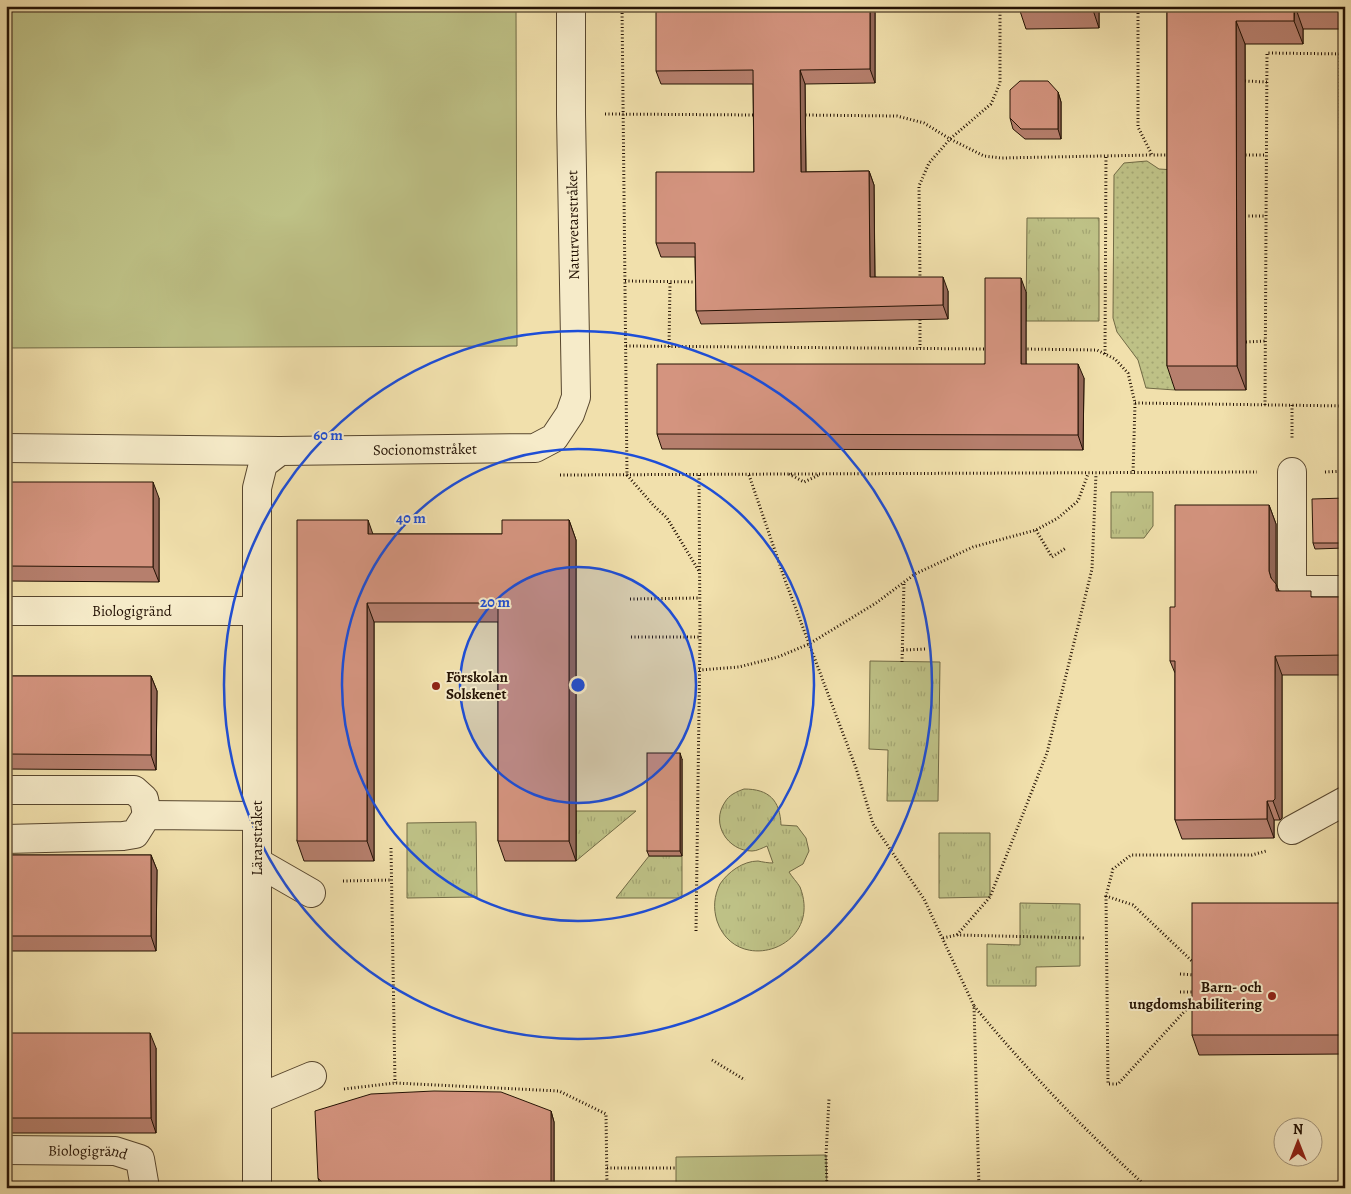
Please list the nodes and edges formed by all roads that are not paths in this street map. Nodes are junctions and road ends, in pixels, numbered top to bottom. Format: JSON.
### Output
{"nodes":[{"id":1,"x":571,"y":6,"type":"edge"},
{"id":2,"x":554,"y":438,"type":"joint"},
{"id":3,"x":6,"y":448,"type":"edge"},
{"id":4,"x":280,"y":451,"type":"junction"},
{"id":5,"x":1292,"y":472,"type":"road end"},
{"id":6,"x":1345,"y":590,"type":"edge"},
{"id":7,"x":6,"y":611,"type":"edge"},
{"id":8,"x":257,"y":611,"type":"junction"},
{"id":9,"x":6,"y":790,"type":"edge"},
{"id":10,"x":1345,"y":801,"type":"edge"},
{"id":11,"x":147,"y":815,"type":"junction"},
{"id":12,"x":257,"y":816,"type":"junction"},
{"id":13,"x":1292,"y":830,"type":"road end"},
{"id":14,"x":6,"y":839,"type":"edge"},
{"id":15,"x":257,"y":862,"type":"junction"},
{"id":16,"x":310,"y":894,"type":"dead end"},
{"id":17,"x":312,"y":1076,"type":"dead end"},
{"id":18,"x":257,"y":1099,"type":"junction"},
{"id":19,"x":6,"y":1150,"type":"edge"},
{"id":20,"x":145,"y":1188,"type":"edge"},
{"id":21,"x":257,"y":1188,"type":"edge"}],
"edges":[{"from":1,"to":2,"type":"street","name":"Naturvetarstråket"},
{"from":2,"to":4,"type":"street","name":"Socionomstråket"},
{"from":3,"to":4,"type":"street","name":"Socionomstråket"},
{"from":4,"to":8,"type":"street","name":"Lärarstråket"},
{"from":5,"to":6,"type":"street"},
{"from":7,"to":8,"type":"street","name":"Biologigränd"},
{"from":8,"to":12,"type":"street","name":"Lärarstråket"},
{"from":9,"to":11,"type":"street"},
{"from":10,"to":13,"type":"street"},
{"from":11,"to":12,"type":"street"},
{"from":11,"to":14,"type":"street"},
{"from":12,"to":15,"type":"street","name":"Lärarstråket"},
{"from":15,"to":16,"type":"street"},
{"from":15,"to":18,"type":"street","name":"Lärarstråket"},
{"from":17,"to":18,"type":"street"},
{"from":18,"to":21,"type":"street","name":"Lärarstråket"},
{"from":19,"to":20,"type":"street","name":"Biologigränd"}]}
